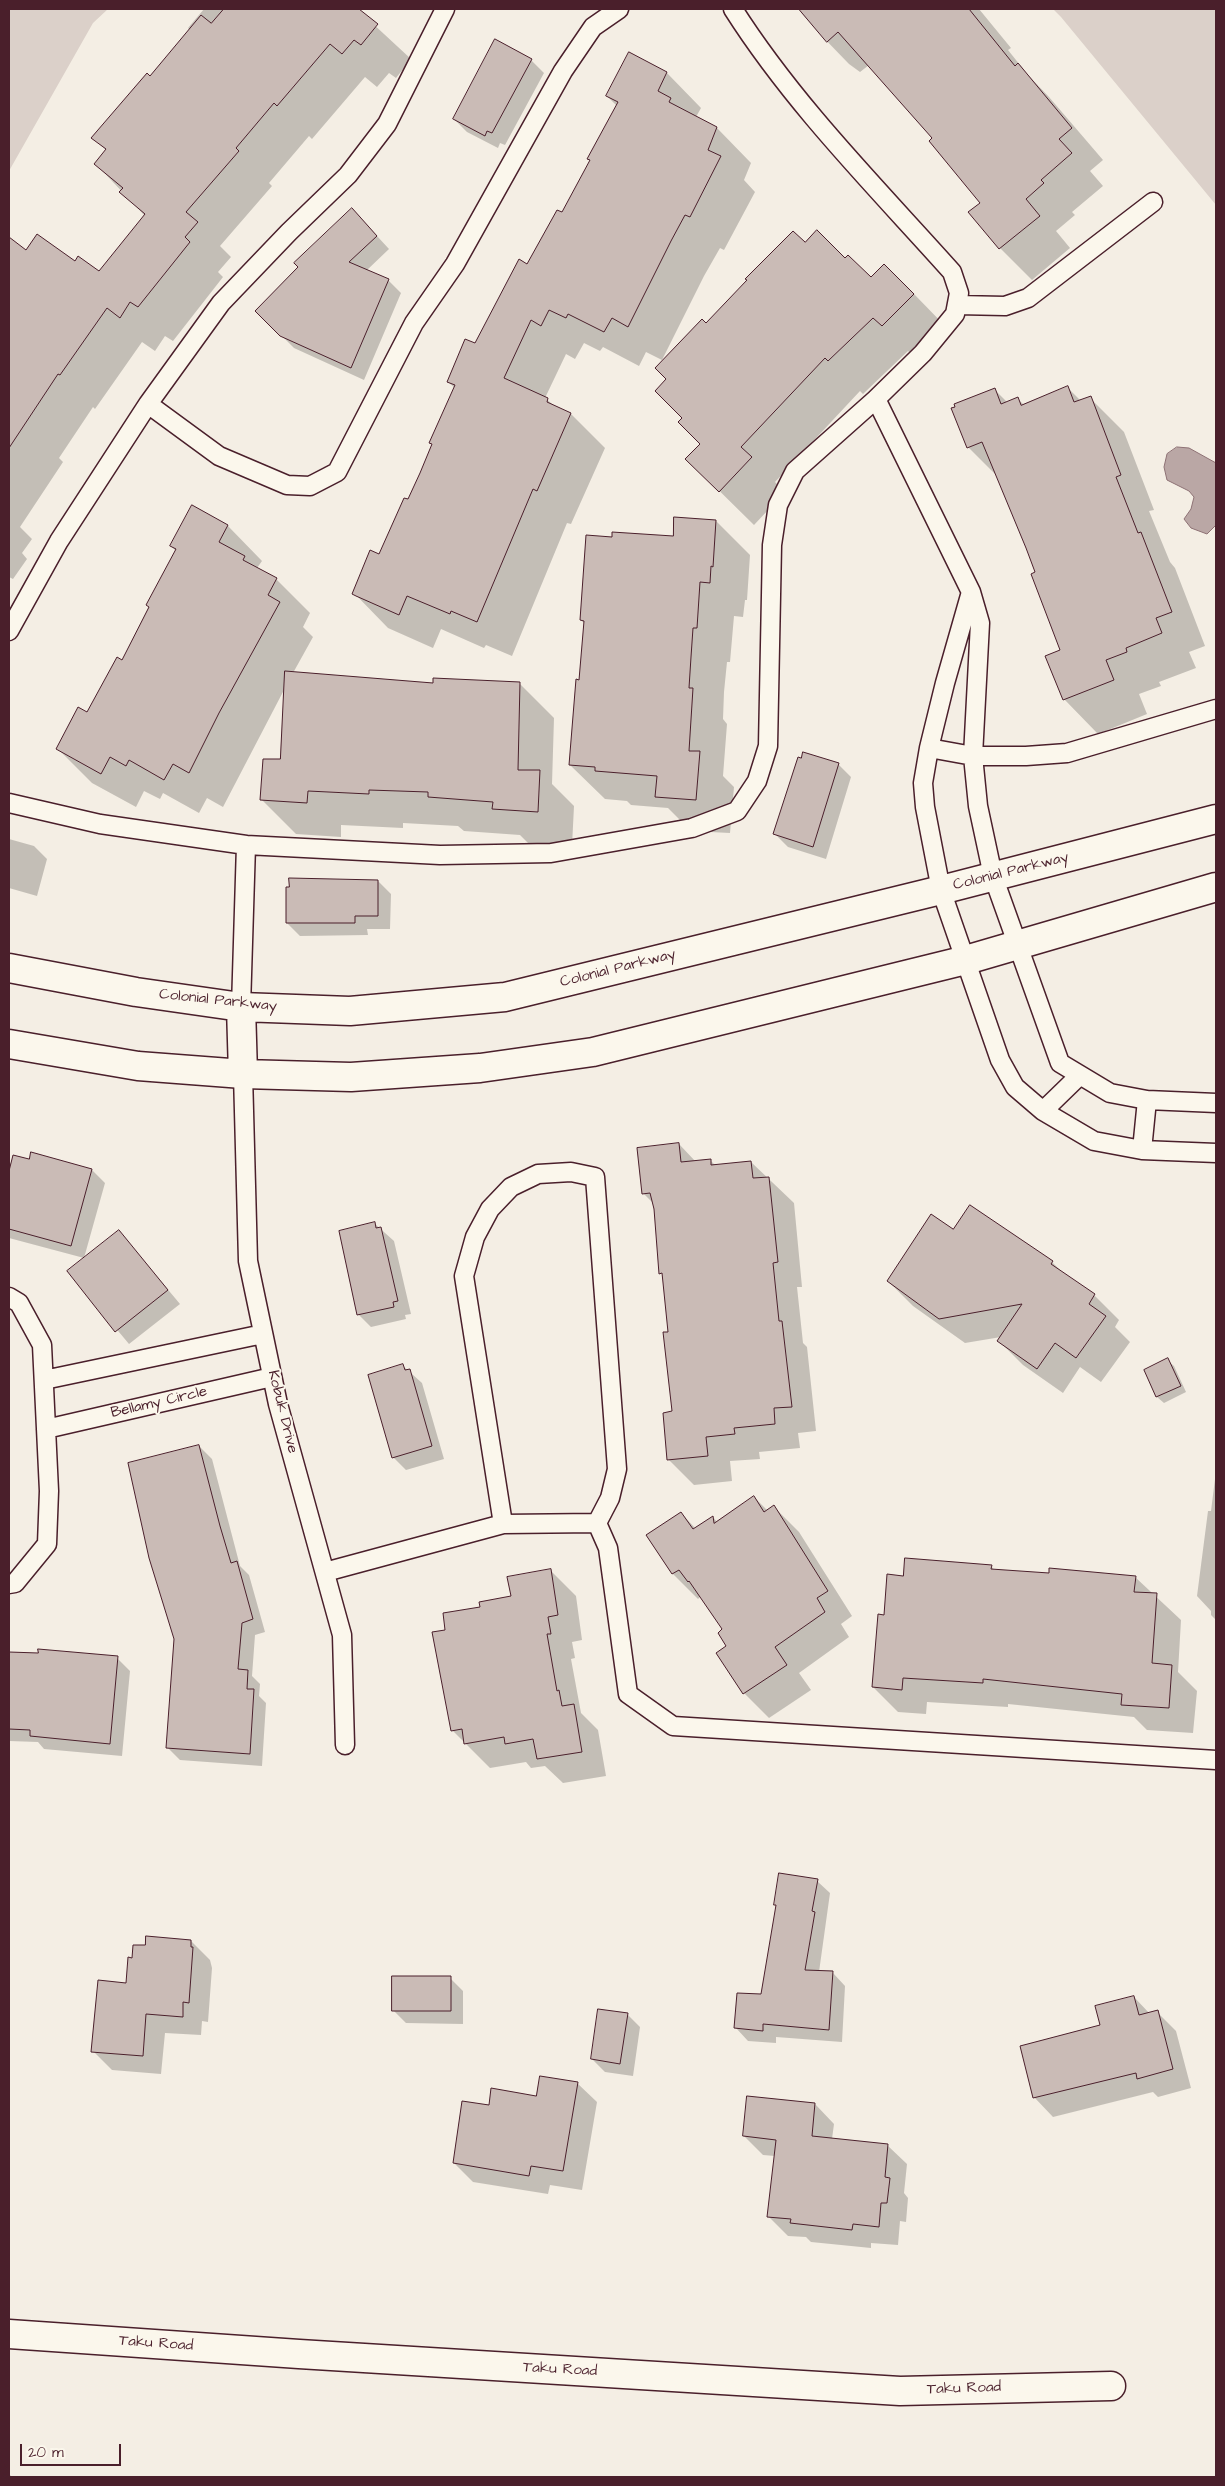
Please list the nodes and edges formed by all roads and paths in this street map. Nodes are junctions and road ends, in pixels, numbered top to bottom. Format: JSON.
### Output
{"nodes":[{"id":1,"x":445,"y":9,"type":"edge"},
{"id":2,"x":619,"y":9,"type":"edge"},
{"id":3,"x":733,"y":9,"type":"edge"},
{"id":4,"x":1153,"y":202,"type":"dead end"},
{"id":5,"x":957,"y":305,"type":"junction"},
{"id":6,"x":876,"y":399,"type":"junction"},
{"id":7,"x":148,"y":404,"type":"junction"},
{"id":8,"x":971,"y":592,"type":"junction"},
{"id":9,"x":9,"y":631,"type":"edge"},
{"id":10,"x":1216,"y":709,"type":"edge"},
{"id":11,"x":929,"y":748,"type":"junction"},
{"id":12,"x":973,"y":756,"type":"junction"},
{"id":13,"x":9,"y":803,"type":"edge"},
{"id":14,"x":1216,"y":819,"type":"edge"},
{"id":15,"x":246,"y":845,"type":"junction"},
{"id":16,"x":993,"y":876,"type":"junction"},
{"id":17,"x":1216,"y":887,"type":"edge"},
{"id":18,"x":941,"y":890,"type":"junction"},
{"id":19,"x":1016,"y":944,"type":"junction"},
{"id":20,"x":966,"y":960,"type":"junction"},
{"id":21,"x":9,"y":968,"type":"edge"},
{"id":22,"x":241,"y":1007,"type":"junction"},
{"id":23,"x":9,"y":1044,"type":"edge"},
{"id":24,"x":243,"y":1074,"type":"junction"},
{"id":25,"x":1079,"y":1076,"type":"junction"},
{"id":26,"x":1147,"y":1100,"type":"junction"},
{"id":27,"x":1216,"y":1103,"type":"edge"},
{"id":28,"x":1044,"y":1111,"type":"junction"},
{"id":29,"x":1142,"y":1150,"type":"junction"},
{"id":30,"x":1216,"y":1154,"type":"edge"},
{"id":31,"x":9,"y":1297,"type":"edge"},
{"id":32,"x":263,"y":1334,"type":"junction"},
{"id":33,"x":272,"y":1377,"type":"junction"},
{"id":34,"x":44,"y":1380,"type":"junction"},
{"id":35,"x":46,"y":1429,"type":"junction"},
{"id":36,"x":597,"y":1523,"type":"junction"},
{"id":37,"x":503,"y":1524,"type":"junction"},
{"id":38,"x":325,"y":1572,"type":"junction"},
{"id":39,"x":9,"y":1584,"type":"edge"},
{"id":40,"x":345,"y":1745,"type":"dead end"},
{"id":41,"x":1216,"y":1760,"type":"edge"},
{"id":42,"x":9,"y":2334,"type":"edge"},
{"id":43,"x":1112,"y":2386,"type":"dead end"}],
"edges":[{"from":1,"to":7,"type":"lane"},
{"from":2,"to":7,"type":"lane"},
{"from":3,"to":5,"type":"lane"},
{"from":4,"to":5,"type":"lane"},
{"from":5,"to":6,"type":"lane"},
{"from":6,"to":8,"type":"lane"},
{"from":6,"to":15,"type":"lane"},
{"from":7,"to":9,"type":"lane"},
{"from":8,"to":11,"type":"lane"},
{"from":8,"to":12,"type":"lane"},
{"from":10,"to":12,"type":"lane"},
{"from":11,"to":12,"type":"lane"},
{"from":11,"to":18,"type":"lane"},
{"from":12,"to":16,"type":"lane"},
{"from":13,"to":15,"type":"lane"},
{"from":14,"to":16,"type":"street","name":"Colonial Parkway"},
{"from":15,"to":22,"type":"lane"},
{"from":16,"to":18,"type":"street","name":"Colonial Parkway"},
{"from":16,"to":19,"type":"lane"},
{"from":17,"to":19,"type":"street"},
{"from":18,"to":20,"type":"lane"},
{"from":18,"to":22,"type":"street","name":"Colonial Parkway"},
{"from":19,"to":20,"type":"street"},
{"from":19,"to":25,"type":"lane"},
{"from":20,"to":24,"type":"street"},
{"from":20,"to":28,"type":"lane"},
{"from":21,"to":22,"type":"street","name":"Colonial Parkway"},
{"from":22,"to":24,"type":"street"},
{"from":23,"to":24,"type":"street"},
{"from":24,"to":32,"type":"lane","name":"Kobuk Drive"},
{"from":25,"to":26,"type":"lane"},
{"from":25,"to":28,"type":"lane"},
{"from":26,"to":27,"type":"lane"},
{"from":26,"to":29,"type":"lane"},
{"from":28,"to":29,"type":"lane"},
{"from":29,"to":30,"type":"lane"},
{"from":31,"to":34,"type":"lane"},
{"from":32,"to":33,"type":"lane","name":"Kobuk Drive"},
{"from":32,"to":34,"type":"lane"},
{"from":33,"to":35,"type":"lane","name":"Bellamy Circle"},
{"from":33,"to":38,"type":"lane","name":"Kobuk Drive"},
{"from":34,"to":35,"type":"lane"},
{"from":35,"to":39,"type":"lane"},
{"from":36,"to":37,"type":"lane"},
{"from":36,"to":37,"type":"lane"},
{"from":36,"to":41,"type":"lane"},
{"from":37,"to":38,"type":"lane"},
{"from":38,"to":40,"type":"lane","name":"Kobuk Drive"},
{"from":42,"to":43,"type":"street","name":"Taku Road"}]}
